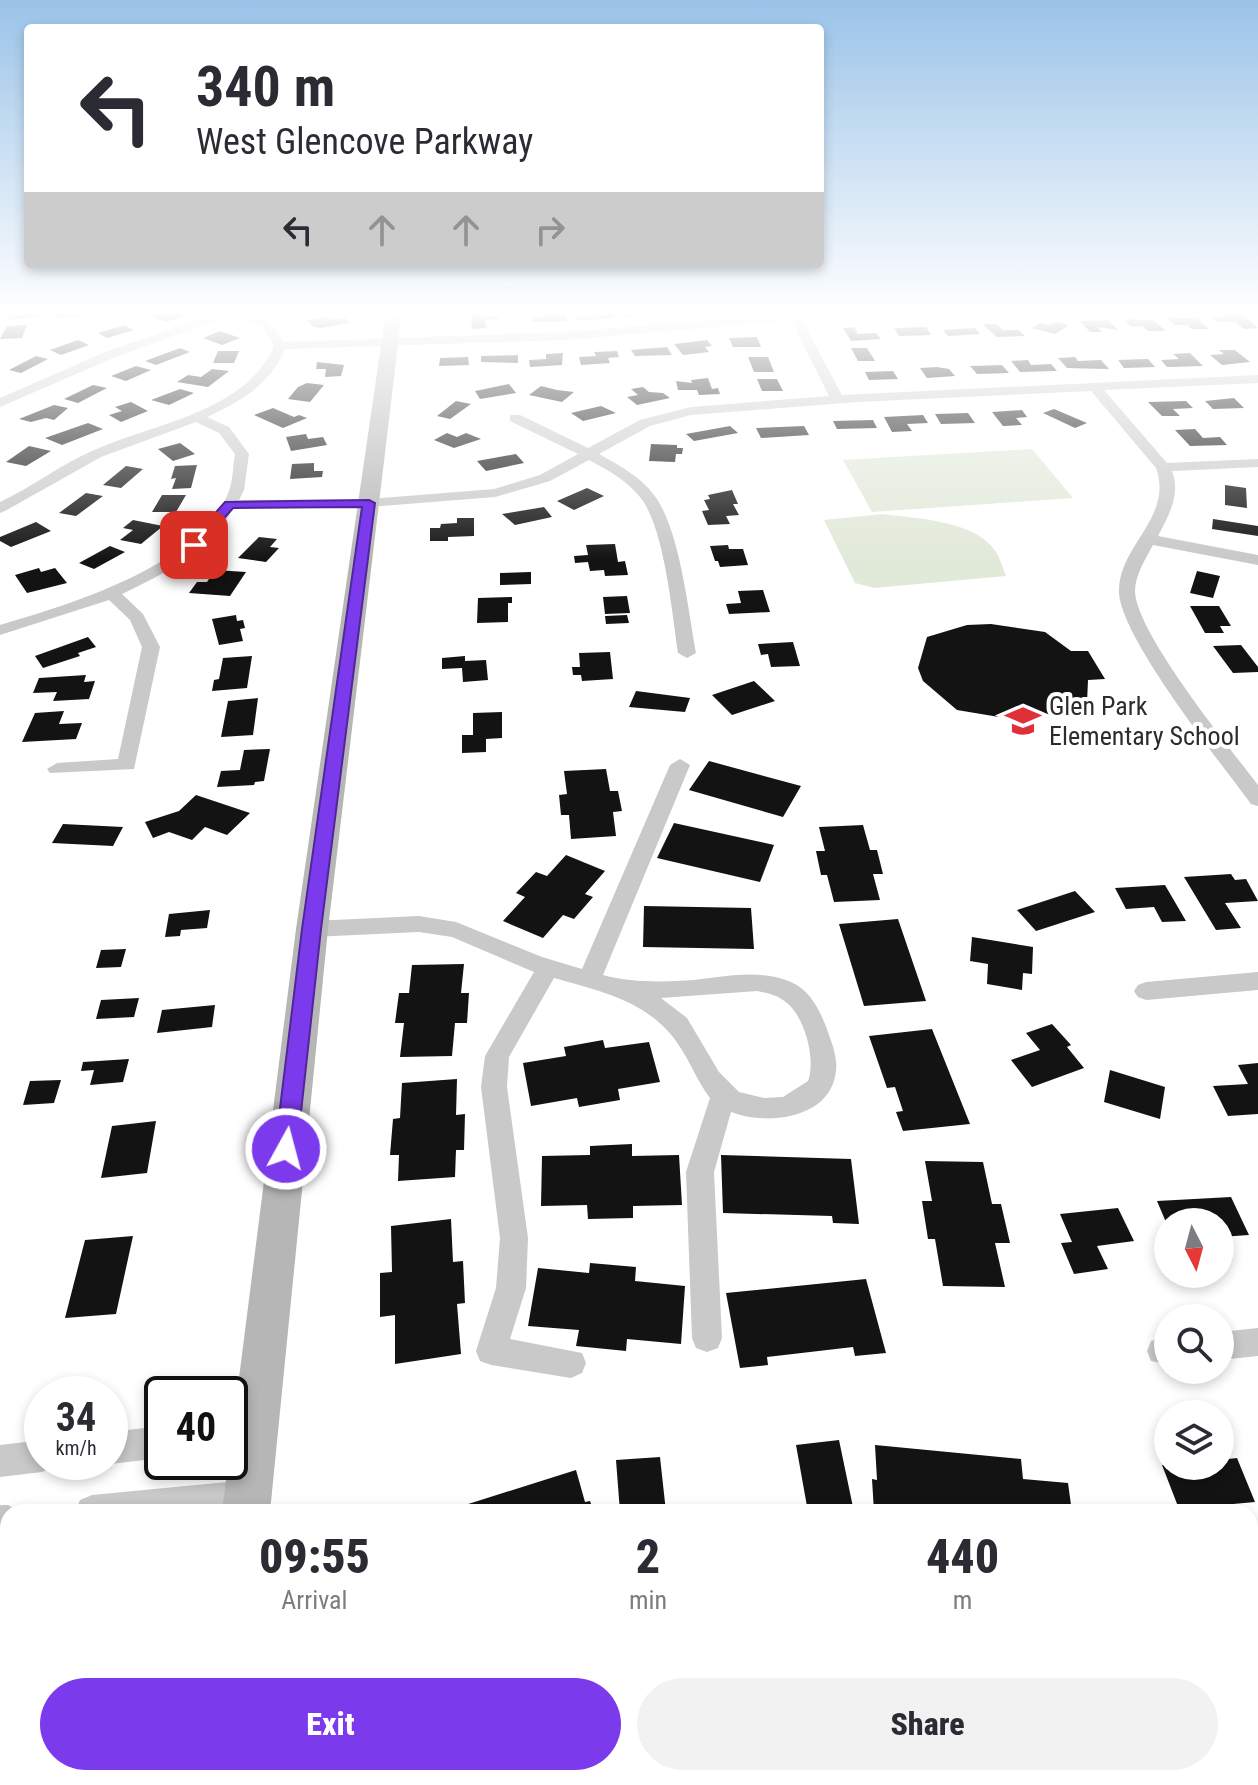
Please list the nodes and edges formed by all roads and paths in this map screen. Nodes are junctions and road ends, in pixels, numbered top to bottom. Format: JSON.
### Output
{"nodes":[{"id":1,"x":19,"y":394,"type":"edge"},
{"id":2,"x":238,"y":394,"type":"edge"},
{"id":3,"x":383,"y":394,"type":"edge"},
{"id":4,"x":834,"y":394,"type":"edge"},
{"id":5,"x":943,"y":394,"type":"edge"},
{"id":6,"x":1101,"y":394,"type":"edge"},
{"id":7,"x":839,"y":400,"type":"junction"},
{"id":8,"x":0,"y":403,"type":"edge"},
{"id":9,"x":195,"y":416,"type":"junction"},
{"id":10,"x":515,"y":418,"type":"dead end"},
{"id":11,"x":586,"y":455,"type":"junction"},
{"id":12,"x":1258,"y":463,"type":"edge"},
{"id":13,"x":1163,"y":467,"type":"junction"},
{"id":14,"x":369,"y":503,"type":"junction"},
{"id":15,"x":229,"y":505,"type":"junction"},
{"id":16,"x":0,"y":508,"type":"edge"},
{"id":17,"x":1148,"y":539,"type":"junction"},
{"id":18,"x":1258,"y":560,"type":"edge"},
{"id":19,"x":111,"y":593,"type":"junction"},
{"id":20,"x":0,"y":630,"type":"edge"},
{"id":21,"x":687,"y":653,"type":"dead end"},
{"id":22,"x":680,"y":765,"type":"dead end"},
{"id":23,"x":57,"y":769,"type":"dead end"},
{"id":24,"x":1258,"y":799,"type":"edge"},
{"id":25,"x":312,"y":929,"type":"junction"},
{"id":26,"x":548,"y":968,"type":"junction"},
{"id":27,"x":589,"y":980,"type":"junction"},
{"id":28,"x":1258,"y":981,"type":"edge"},
{"id":29,"x":623,"y":989,"type":"junction"},
{"id":30,"x":1146,"y":991,"type":"dead end"},
{"id":31,"x":723,"y":1096,"type":"junction"},
{"id":32,"x":707,"y":1338,"type":"dead end"},
{"id":33,"x":1258,"y":1342,"type":"edge"},
{"id":34,"x":1234,"y":1345,"type":"edge"},
{"id":35,"x":571,"y":1363,"type":"dead end"},
{"id":36,"x":248,"y":1390,"type":"edge"},
{"id":37,"x":24,"y":1458,"type":"edge"},
{"id":38,"x":0,"y":1461,"type":"edge"},
{"id":39,"x":245,"y":1480,"type":"edge"},
{"id":40,"x":247,"y":1504,"type":"edge"}],
"edges":[{"from":1,"to":8,"type":"street"},
{"from":2,"to":9,"type":"street"},
{"from":3,"to":14,"type":"street"},
{"from":4,"to":7,"type":"street"},
{"from":5,"to":7,"type":"street"},
{"from":6,"to":13,"type":"street"},
{"from":7,"to":11,"type":"street"},
{"from":9,"to":15,"type":"street"},
{"from":9,"to":16,"type":"street"},
{"from":10,"to":11,"type":"street"},
{"from":11,"to":14,"type":"street"},
{"from":11,"to":21,"type":"street"},
{"from":12,"to":13,"type":"street"},
{"from":13,"to":17,"type":"street"},
{"from":14,"to":15,"type":"street"},
{"from":14,"to":25,"type":"street"},
{"from":15,"to":19,"type":"street"},
{"from":17,"to":18,"type":"street"},
{"from":17,"to":24,"type":"street"},
{"from":19,"to":20,"type":"street"},
{"from":19,"to":23,"type":"street"},
{"from":22,"to":27,"type":"street"},
{"from":25,"to":26,"type":"street"},
{"from":25,"to":36,"type":"street"},
{"from":26,"to":27,"type":"street"},
{"from":26,"to":35,"type":"street"},
{"from":27,"to":29,"type":"street"},
{"from":28,"to":30,"type":"street"},
{"from":29,"to":31,"type":"street"},
{"from":29,"to":31,"type":"street"},
{"from":31,"to":32,"type":"street"},
{"from":33,"to":34,"type":"street"},
{"from":37,"to":38,"type":"street"},
{"from":39,"to":40,"type":"street"}]}
